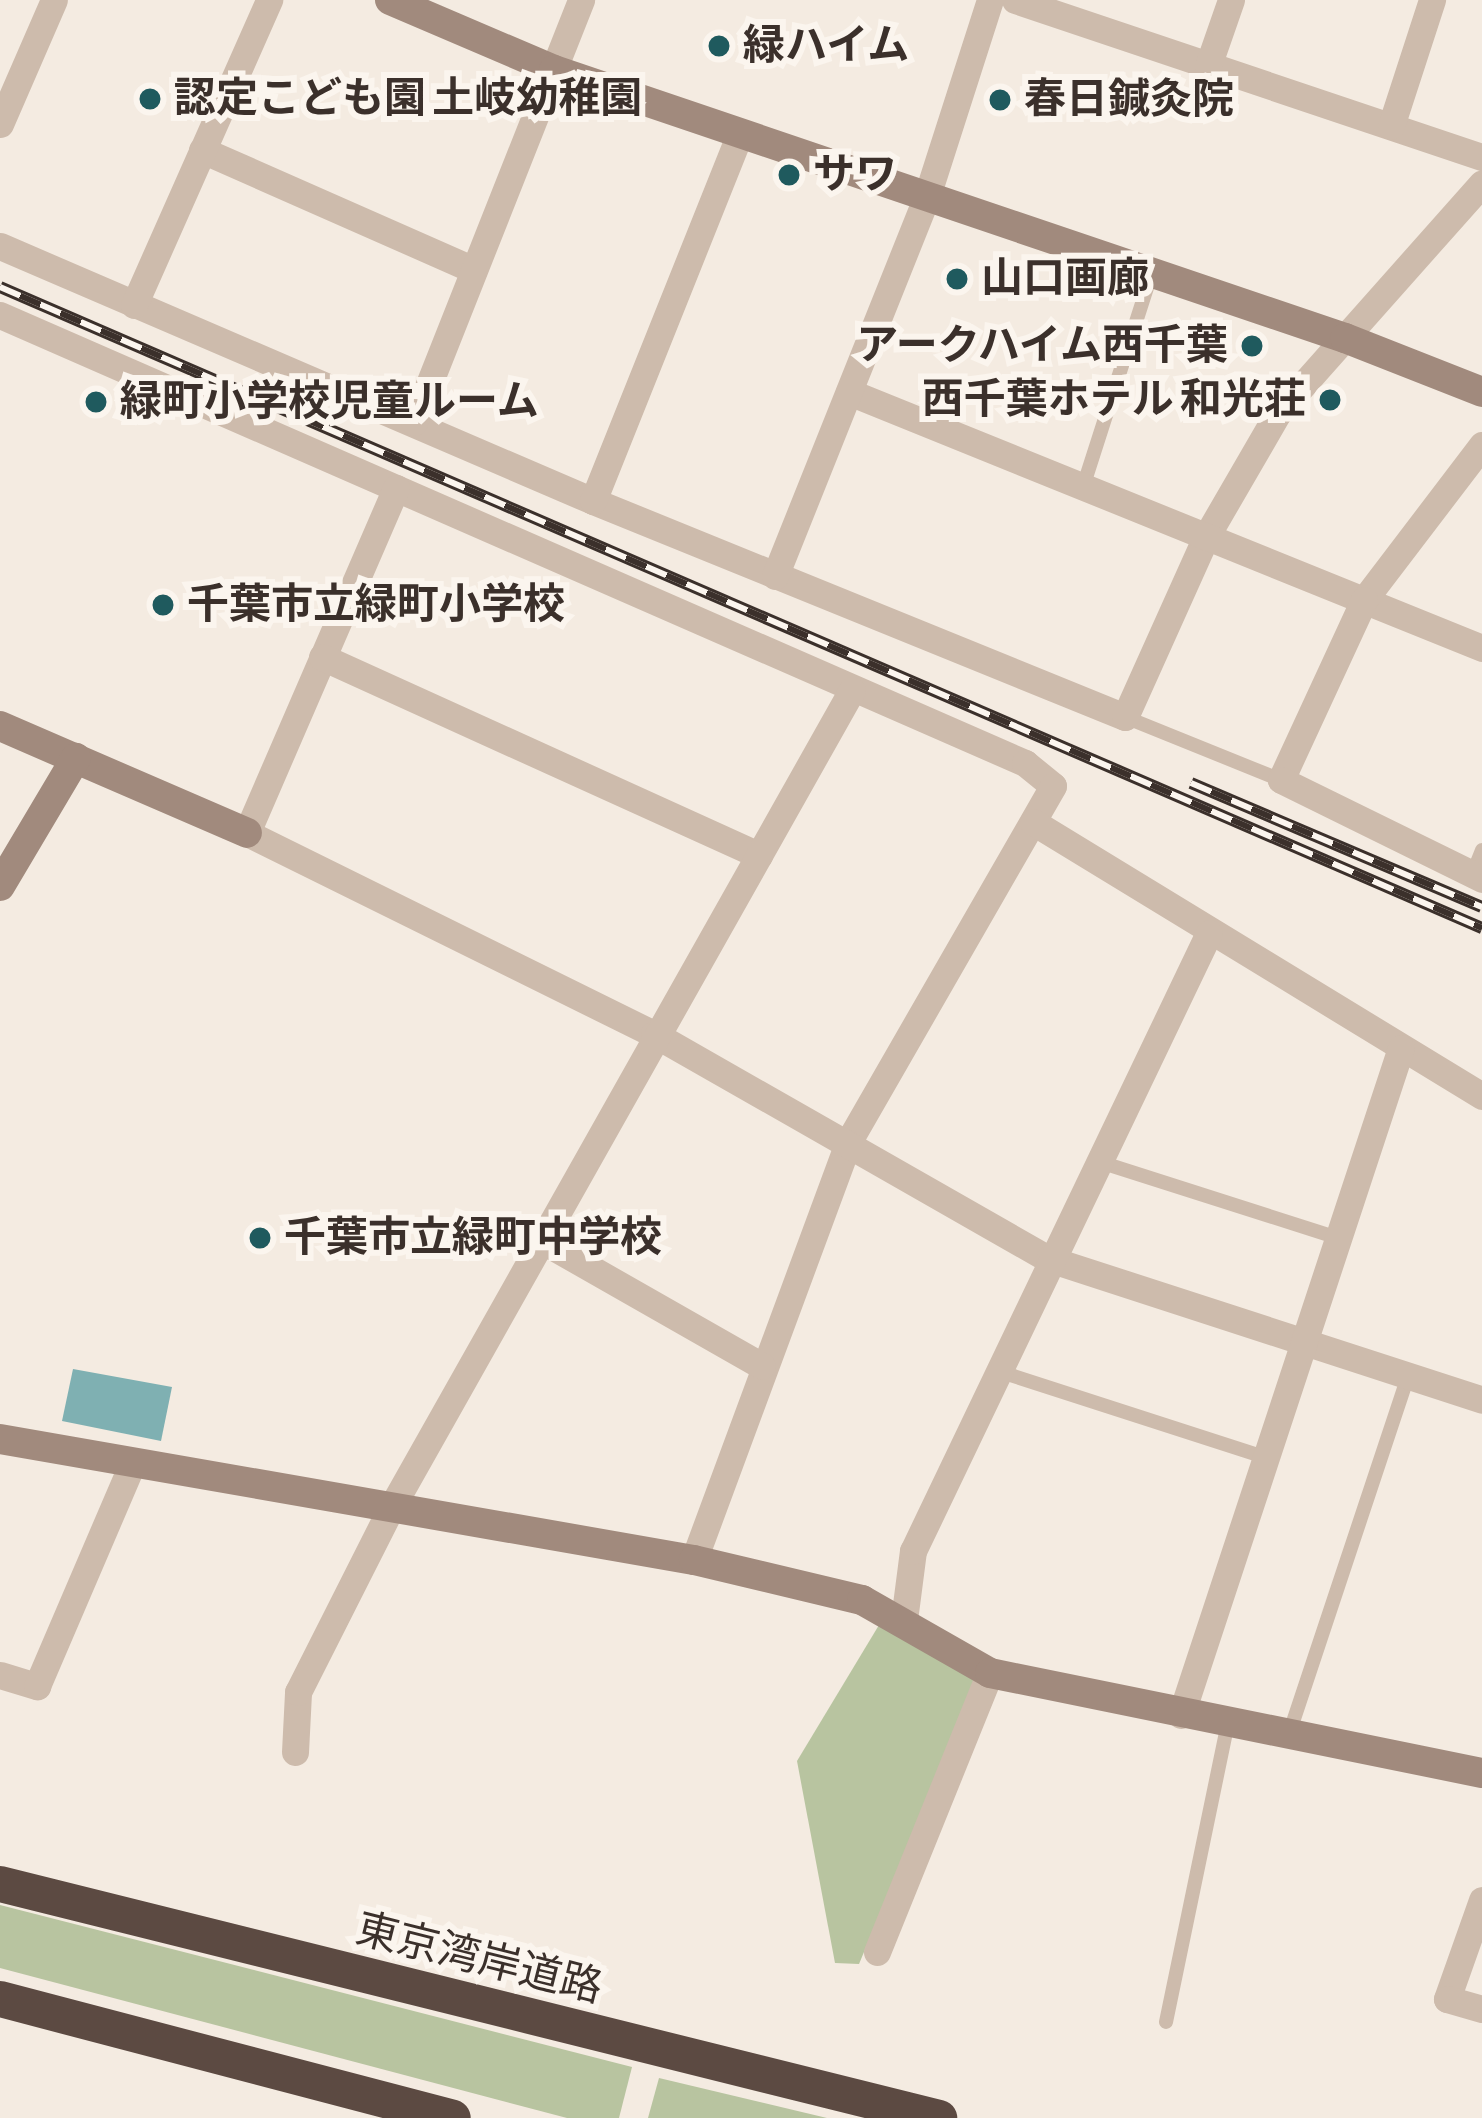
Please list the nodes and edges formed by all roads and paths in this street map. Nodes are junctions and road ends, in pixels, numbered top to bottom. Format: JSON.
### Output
{"nodes":[{"id":1,"x":54,"y":0,"type":"edge"},
{"id":2,"x":268,"y":0,"type":"edge"},
{"id":3,"x":390,"y":0,"type":"edge"},
{"id":4,"x":581,"y":0,"type":"edge"},
{"id":5,"x":990,"y":0,"type":"edge"},
{"id":6,"x":1015,"y":0,"type":"edge"},
{"id":7,"x":1231,"y":0,"type":"edge"},
{"id":8,"x":1432,"y":0,"type":"edge"},
{"id":9,"x":1208,"y":66,"type":"junction"},
{"id":10,"x":554,"y":70,"type":"junction"},
{"id":11,"x":0,"y":124,"type":"edge"},
{"id":12,"x":1391,"y":126,"type":"junction"},
{"id":13,"x":740,"y":134,"type":"junction"},
{"id":14,"x":202,"y":149,"type":"junction"},
{"id":15,"x":1482,"y":157,"type":"edge"},
{"id":16,"x":1482,"y":182,"type":"edge"},
{"id":17,"x":927,"y":196,"type":"junction"},
{"id":18,"x":0,"y":247,"type":"edge"},
{"id":19,"x":474,"y":270,"type":"junction"},
{"id":20,"x":1152,"y":272,"type":"junction"},
{"id":21,"x":134,"y":305,"type":"junction"},
{"id":22,"x":0,"y":315,"type":"edge"},
{"id":23,"x":1346,"y":338,"type":"junction"},
{"id":24,"x":848,"y":392,"type":"junction"},
{"id":25,"x":1482,"y":392,"type":"edge"},
{"id":26,"x":414,"y":422,"type":"junction"},
{"id":27,"x":1482,"y":445,"type":"edge"},
{"id":28,"x":1083,"y":487,"type":"junction"},
{"id":29,"x":396,"y":488,"type":"junction"},
{"id":30,"x":593,"y":501,"type":"junction"},
{"id":31,"x":1206,"y":537,"type":"junction"},
{"id":32,"x":776,"y":576,"type":"junction"},
{"id":33,"x":1364,"y":600,"type":"junction"},
{"id":34,"x":1482,"y":647,"type":"edge"},
{"id":35,"x":322,"y":657,"type":"junction"},
{"id":36,"x":852,"y":690,"type":"junction"},
{"id":37,"x":1124,"y":716,"type":"junction"},
{"id":38,"x":0,"y":726,"type":"edge"},
{"id":39,"x":76,"y":758,"type":"junction"},
{"id":40,"x":1281,"y":779,"type":"junction"},
{"id":41,"x":1033,"y":822,"type":"junction"},
{"id":42,"x":247,"y":833,"type":"junction"},
{"id":43,"x":759,"y":855,"type":"junction"},
{"id":44,"x":1479,"y":868,"type":"edge"},
{"id":45,"x":0,"y":886,"type":"edge"},
{"id":46,"x":1209,"y":933,"type":"junction"},
{"id":47,"x":654,"y":1034,"type":"junction"},
{"id":48,"x":1401,"y":1048,"type":"junction"},
{"id":49,"x":1482,"y":1096,"type":"edge"},
{"id":50,"x":848,"y":1143,"type":"junction"},
{"id":51,"x":1096,"y":1160,"type":"junction"},
{"id":52,"x":1335,"y":1238,"type":"junction"},
{"id":53,"x":541,"y":1240,"type":"junction"},
{"id":54,"x":1048,"y":1259,"type":"junction"},
{"id":55,"x":1303,"y":1343,"type":"junction"},
{"id":56,"x":762,"y":1366,"type":"junction"},
{"id":57,"x":998,"y":1371,"type":"junction"},
{"id":58,"x":1408,"y":1377,"type":"junction"},
{"id":59,"x":1482,"y":1400,"type":"edge"},
{"id":60,"x":0,"y":1438,"type":"edge"},
{"id":61,"x":1264,"y":1457,"type":"junction"},
{"id":62,"x":133,"y":1462,"type":"junction"},
{"id":63,"x":390,"y":1510,"type":"junction"},
{"id":64,"x":694,"y":1560,"type":"junction"},
{"id":65,"x":904,"y":1620,"type":"junction"},
{"id":66,"x":990,"y":1673,"type":"junction"},
{"id":67,"x":0,"y":1675,"type":"edge"},
{"id":68,"x":1180,"y":1715,"type":"junction"},
{"id":69,"x":1228,"y":1721,"type":"junction"},
{"id":70,"x":1289,"y":1734,"type":"junction"},
{"id":71,"x":295,"y":1752,"type":"dead end"},
{"id":72,"x":1482,"y":1773,"type":"edge"},
{"id":73,"x":0,"y":1884,"type":"edge"},
{"id":74,"x":1482,"y":1900,"type":"edge"},
{"id":75,"x":877,"y":1952,"type":"dead end"},
{"id":76,"x":0,"y":1999,"type":"edge"},
{"id":77,"x":1482,"y":2008,"type":"edge"},
{"id":78,"x":1166,"y":2022,"type":"dead end"},
{"id":79,"x":453,"y":2118,"type":"edge"},
{"id":80,"x":938,"y":2118,"type":"edge"}],
"edges":[{"from":1,"to":11,"type":"street"},
{"from":2,"to":14,"type":"street"},
{"from":3,"to":10,"type":"street"},
{"from":4,"to":10,"type":"street"},
{"from":5,"to":17,"type":"street"},
{"from":6,"to":9,"type":"street"},
{"from":7,"to":9,"type":"street"},
{"from":8,"to":12,"type":"street"},
{"from":9,"to":12,"type":"street"},
{"from":10,"to":13,"type":"street"},
{"from":10,"to":19,"type":"street"},
{"from":12,"to":15,"type":"street"},
{"from":13,"to":17,"type":"street"},
{"from":13,"to":30,"type":"street"},
{"from":14,"to":19,"type":"street"},
{"from":14,"to":21,"type":"street"},
{"from":16,"to":23,"type":"street"},
{"from":17,"to":20,"type":"street"},
{"from":17,"to":24,"type":"street"},
{"from":18,"to":21,"type":"street"},
{"from":19,"to":26,"type":"street"},
{"from":20,"to":23,"type":"street"},
{"from":20,"to":28,"type":"lane"},
{"from":21,"to":26,"type":"street"},
{"from":22,"to":29,"type":"street"},
{"from":23,"to":25,"type":"street"},
{"from":23,"to":31,"type":"street"},
{"from":24,"to":28,"type":"street"},
{"from":24,"to":32,"type":"street"},
{"from":26,"to":30,"type":"street"},
{"from":27,"to":33,"type":"street"},
{"from":28,"to":31,"type":"street"},
{"from":29,"to":35,"type":"street"},
{"from":29,"to":36,"type":"street"},
{"from":30,"to":32,"type":"street"},
{"from":31,"to":33,"type":"street"},
{"from":31,"to":37,"type":"street"},
{"from":32,"to":37,"type":"street"},
{"from":33,"to":34,"type":"street"},
{"from":33,"to":40,"type":"street"},
{"from":35,"to":42,"type":"street"},
{"from":35,"to":43,"type":"street"},
{"from":36,"to":41,"type":"street"},
{"from":36,"to":43,"type":"street"},
{"from":37,"to":40,"type":"lane"},
{"from":38,"to":39,"type":"street"},
{"from":39,"to":42,"type":"street"},
{"from":39,"to":45,"type":"street"},
{"from":40,"to":44,"type":"street"},
{"from":41,"to":46,"type":"street"},
{"from":41,"to":50,"type":"street"},
{"from":42,"to":47,"type":"street"},
{"from":43,"to":47,"type":"street"},
{"from":46,"to":48,"type":"street"},
{"from":46,"to":51,"type":"street"},
{"from":47,"to":50,"type":"street"},
{"from":47,"to":53,"type":"street"},
{"from":48,"to":49,"type":"street"},
{"from":48,"to":52,"type":"street"},
{"from":50,"to":54,"type":"street"},
{"from":50,"to":56,"type":"street"},
{"from":51,"to":52,"type":"lane"},
{"from":51,"to":54,"type":"street"},
{"from":52,"to":55,"type":"street"},
{"from":53,"to":56,"type":"street"},
{"from":53,"to":63,"type":"street"},
{"from":54,"to":55,"type":"street"},
{"from":54,"to":57,"type":"street"},
{"from":55,"to":58,"type":"street"},
{"from":55,"to":61,"type":"street"},
{"from":56,"to":64,"type":"street"},
{"from":57,"to":61,"type":"lane"},
{"from":57,"to":65,"type":"street"},
{"from":58,"to":59,"type":"street"},
{"from":58,"to":70,"type":"lane"},
{"from":60,"to":62,"type":"street"},
{"from":61,"to":68,"type":"street"},
{"from":62,"to":63,"type":"street"},
{"from":62,"to":67,"type":"street"},
{"from":63,"to":64,"type":"street"},
{"from":63,"to":71,"type":"street"},
{"from":64,"to":65,"type":"street"},
{"from":65,"to":66,"type":"street"},
{"from":66,"to":68,"type":"street"},
{"from":66,"to":75,"type":"street"},
{"from":68,"to":69,"type":"street"},
{"from":69,"to":70,"type":"street"},
{"from":69,"to":78,"type":"lane"},
{"from":70,"to":72,"type":"street"},
{"from":73,"to":80,"type":"highway","name":"東京湾岸道路"},
{"from":74,"to":77,"type":"street"},
{"from":76,"to":79,"type":"highway"}]}
